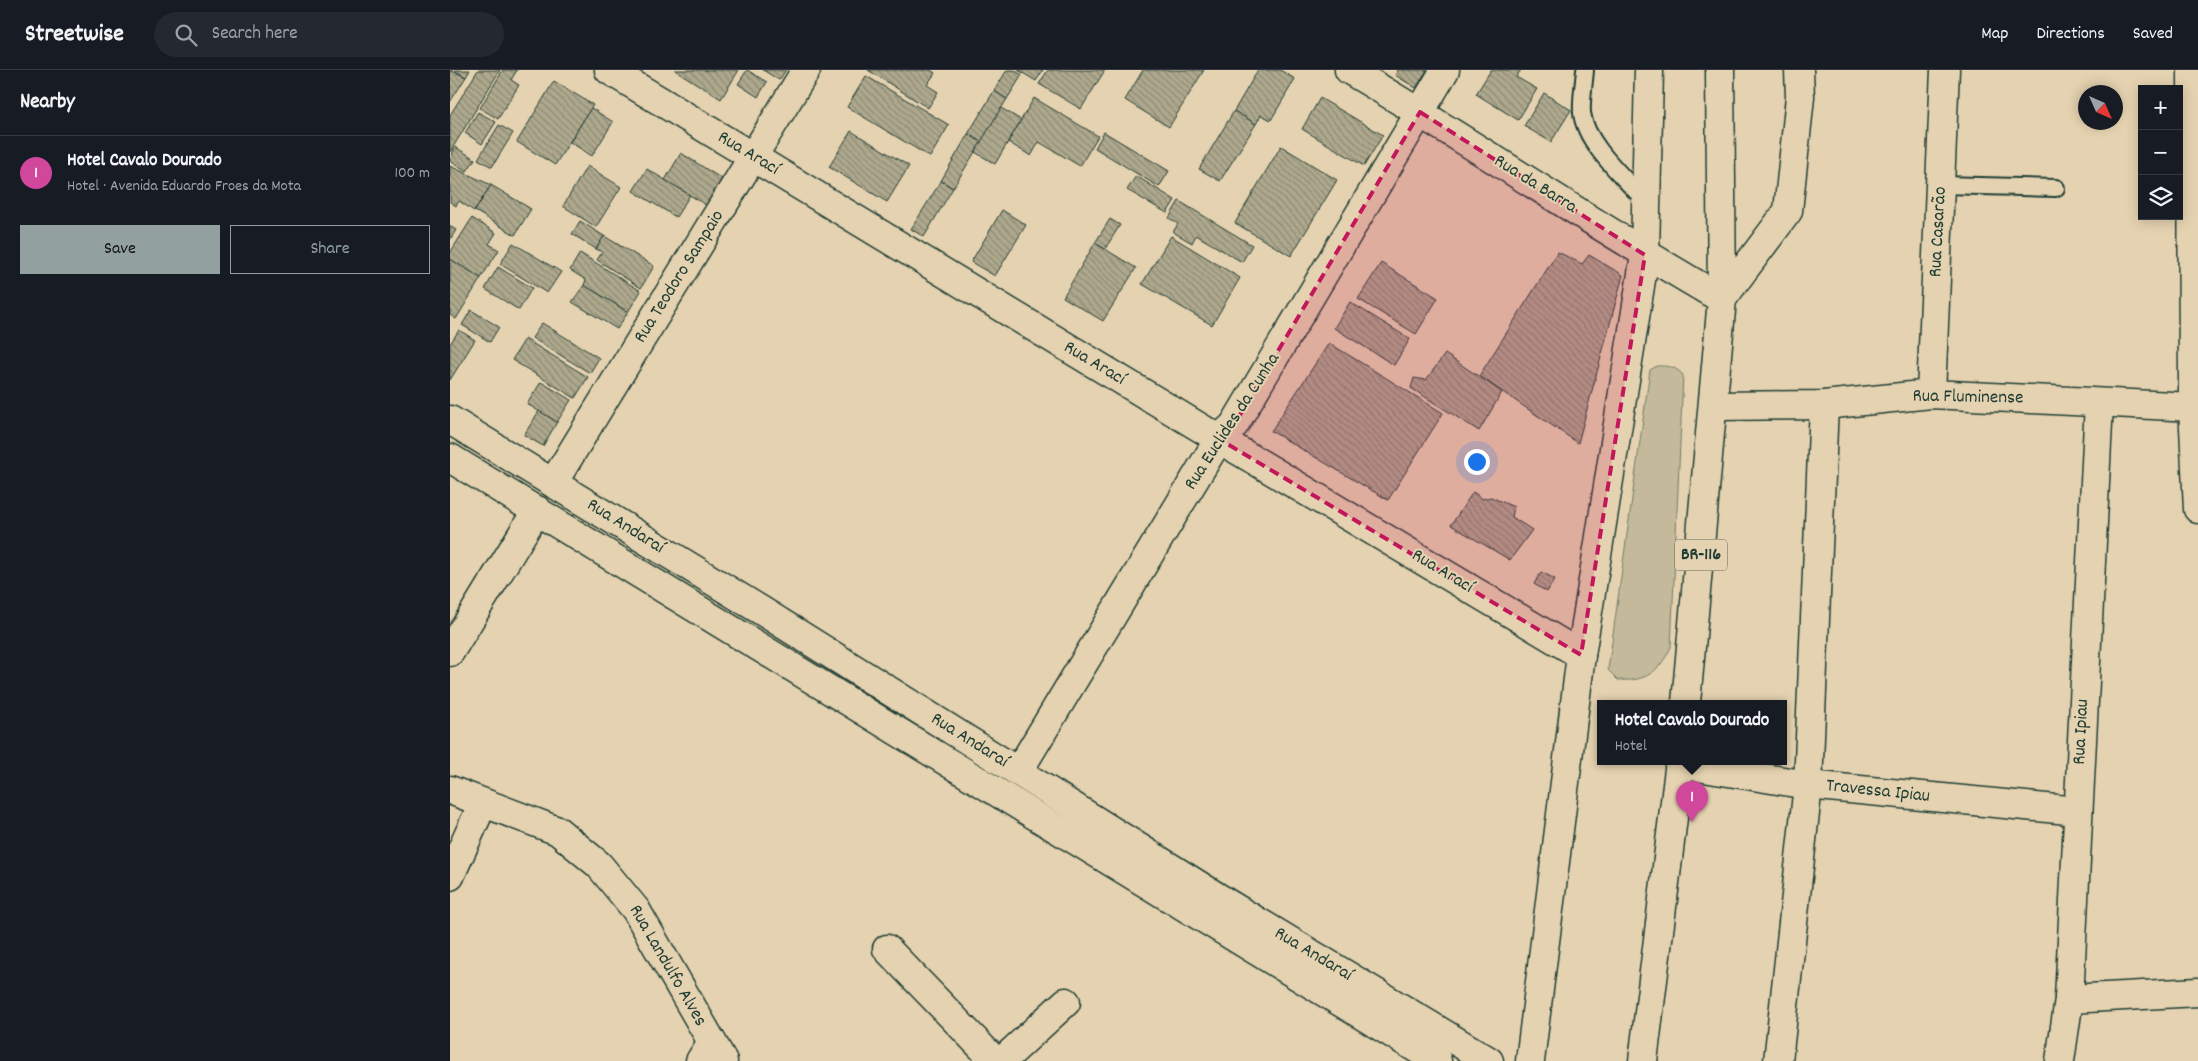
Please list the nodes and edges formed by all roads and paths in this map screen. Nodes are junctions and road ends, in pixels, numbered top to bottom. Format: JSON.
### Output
{"nodes":[{"id":1,"x":609,"y":70,"type":"edge"},
{"id":2,"x":806,"y":70,"type":"edge"},
{"id":3,"x":1348,"y":70,"type":"edge"},
{"id":4,"x":1445,"y":70,"type":"edge"},
{"id":5,"x":1586,"y":70,"type":"edge"},
{"id":6,"x":1648,"y":70,"type":"edge"},
{"id":7,"x":1720,"y":70,"type":"edge"},
{"id":8,"x":1799,"y":70,"type":"edge"},
{"id":9,"x":1945,"y":70,"type":"edge"},
{"id":10,"x":2192,"y":70,"type":"edge"},
{"id":11,"x":1420,"y":112,"type":"junction"},
{"id":12,"x":754,"y":158,"type":"junction"},
{"id":13,"x":1941,"y":186,"type":"junction"},
{"id":14,"x":2056,"y":188,"type":"dead end"},
{"id":15,"x":1645,"y":200,"type":"junction"},
{"id":16,"x":1645,"y":255,"type":"junction"},
{"id":17,"x":1722,"y":300,"type":"junction"},
{"id":18,"x":1931,"y":394,"type":"junction"},
{"id":19,"x":2099,"y":403,"type":"junction"},
{"id":20,"x":1824,"y":405,"type":"junction"},
{"id":21,"x":1714,"y":406,"type":"junction"},
{"id":22,"x":2193,"y":407,"type":"junction"},
{"id":23,"x":450,"y":420,"type":"edge"},
{"id":24,"x":1220,"y":439,"type":"junction"},
{"id":25,"x":450,"y":458,"type":"edge"},
{"id":26,"x":553,"y":482,"type":"junction"},
{"id":27,"x":2198,"y":500,"type":"edge"},
{"id":28,"x":537,"y":510,"type":"junction"},
{"id":29,"x":450,"y":652,"type":"edge"},
{"id":30,"x":1581,"y":655,"type":"junction"},
{"id":31,"x":1686,"y":700,"type":"edge"},
{"id":32,"x":1679,"y":765,"type":"edge"},
{"id":33,"x":1696,"y":765,"type":"edge"},
{"id":34,"x":1018,"y":772,"type":"junction"},
{"id":35,"x":1808,"y":785,"type":"junction"},
{"id":36,"x":450,"y":790,"type":"edge"},
{"id":37,"x":484,"y":803,"type":"junction"},
{"id":38,"x":2078,"y":811,"type":"junction"},
{"id":39,"x":450,"y":876,"type":"edge"},
{"id":40,"x":887,"y":949,"type":"dead end"},
{"id":41,"x":2198,"y":992,"type":"edge"},
{"id":42,"x":2069,"y":999,"type":"junction"},
{"id":43,"x":1066,"y":1002,"type":"dead end"},
{"id":44,"x":1439,"y":1031,"type":"junction"},
{"id":45,"x":712,"y":1055,"type":"edge"},
{"id":46,"x":1428,"y":1059,"type":"edge"},
{"id":47,"x":1640,"y":1059,"type":"edge"},
{"id":48,"x":995,"y":1061,"type":"edge"},
{"id":49,"x":1002,"y":1061,"type":"edge"},
{"id":50,"x":1489,"y":1061,"type":"edge"},
{"id":51,"x":1530,"y":1061,"type":"edge"},
{"id":52,"x":1778,"y":1061,"type":"edge"},
{"id":53,"x":2060,"y":1061,"type":"edge"}],
"edges":[{"from":1,"to":12,"type":"main road","name":"Rua Arací"},
{"from":2,"to":12,"type":"main road","name":"Rua Teodoro Sampaio"},
{"from":3,"to":11,"type":"main road","name":"Rua da Barra"},
{"from":4,"to":11,"type":"main road","name":"Rua Euclides da Cunha"},
{"from":5,"to":15,"type":"lane"},
{"from":6,"to":15,"type":"main road"},
{"from":7,"to":17,"type":"main road","number":"BR-116"},
{"from":8,"to":17,"type":"main road"},
{"from":9,"to":13,"type":"main road","name":"Rua Casarão"},
{"from":10,"to":22,"type":"main road"},
{"from":11,"to":16,"type":"main road","name":"Rua da Barra"},
{"from":11,"to":24,"type":"main road","name":"Rua Euclides da Cunha"},
{"from":12,"to":24,"type":"main road","name":"Rua Arací"},
{"from":12,"to":26,"type":"main road","name":"Rua Teodoro Sampaio"},
{"from":13,"to":14,"type":"lane"},
{"from":13,"to":18,"type":"main road","name":"Rua Casarão"},
{"from":15,"to":16,"type":"main road"},
{"from":16,"to":17,"type":"main road","name":"Rua da Barra"},
{"from":16,"to":30,"type":"main road"},
{"from":17,"to":21,"type":"main road","number":"BR-116"},
{"from":18,"to":19,"type":"main road","name":"Rua Fluminense"},
{"from":18,"to":20,"type":"main road","name":"Rua Fluminense"},
{"from":19,"to":22,"type":"main road","name":"Rua Fluminense"},
{"from":19,"to":38,"type":"main road","name":"Rua Ipiau"},
{"from":20,"to":21,"type":"main road","name":"Rua Fluminense"},
{"from":20,"to":35,"type":"main road"},
{"from":21,"to":31,"type":"main road","number":"BR-116"},
{"from":22,"to":27,"type":"main road"},
{"from":23,"to":26,"type":"main road","name":"Rua Andaraí"},
{"from":24,"to":30,"type":"main road","name":"Rua Arací"},
{"from":24,"to":34,"type":"main road","name":"Rua Euclides da Cunha"},
{"from":25,"to":28,"type":"main road","name":"Rua Andaraí"},
{"from":26,"to":34,"type":"main road","name":"Rua Andaraí"},
{"from":28,"to":29,"type":"main road"},
{"from":28,"to":46,"type":"main road","name":"Rua Andaraí"},
{"from":30,"to":51,"type":"main road"},
{"from":32,"to":47,"type":"main road"},
{"from":33,"to":35,"type":"main road","name":"Travessa Ipiau"},
{"from":34,"to":44,"type":"main road","name":"Rua Andaraí"},
{"from":35,"to":38,"type":"main road","name":"Travessa Ipiau"},
{"from":35,"to":52,"type":"main road"},
{"from":36,"to":37,"type":"main road","name":"Rua Landulfo Alves"},
{"from":37,"to":39,"type":"main road"},
{"from":37,"to":45,"type":"main road","name":"Rua Landulfo Alves"},
{"from":38,"to":42,"type":"main road","name":"Rua Ipiau"},
{"from":40,"to":48,"type":"main road"},
{"from":41,"to":42,"type":"main road"},
{"from":42,"to":53,"type":"main road","name":"Rua Ipiau"},
{"from":43,"to":49,"type":"main road"},
{"from":44,"to":46,"type":"main road"},
{"from":44,"to":50,"type":"main road","name":"Rua Andaraí"}]}
